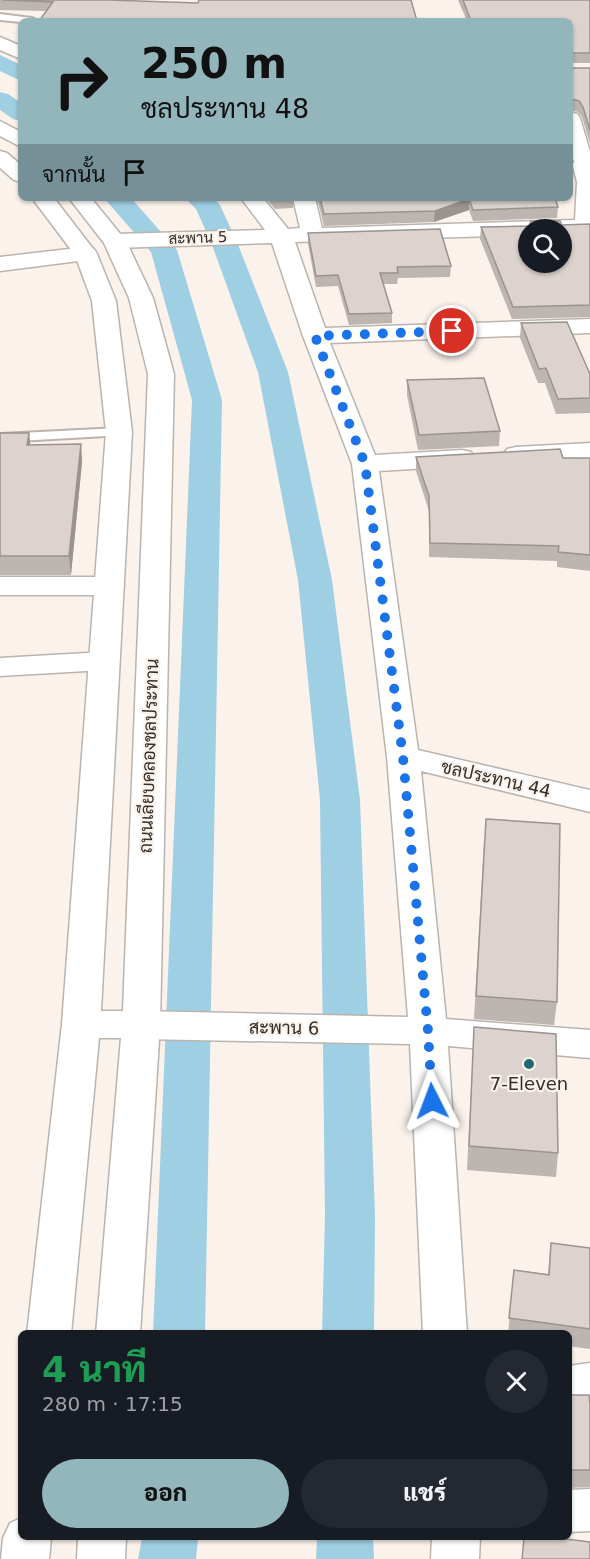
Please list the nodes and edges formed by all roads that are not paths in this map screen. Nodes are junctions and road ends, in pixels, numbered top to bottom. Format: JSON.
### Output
{"nodes":[{"id":1,"x":0,"y":17,"type":"edge"},
{"id":2,"x":18,"y":19,"type":"edge"},
{"id":3,"x":0,"y":43,"type":"edge"},
{"id":4,"x":18,"y":52,"type":"edge"},
{"id":5,"x":578,"y":123,"type":"edge"},
{"id":6,"x":0,"y":127,"type":"edge"},
{"id":7,"x":18,"y":139,"type":"edge"},
{"id":8,"x":0,"y":157,"type":"edge"},
{"id":9,"x":18,"y":173,"type":"edge"},
{"id":10,"x":589,"y":182,"type":"edge"},
{"id":11,"x":45,"y":201,"type":"edge"},
{"id":12,"x":82,"y":201,"type":"edge"},
{"id":13,"x":256,"y":201,"type":"edge"},
{"id":14,"x":303,"y":201,"type":"edge"},
{"id":15,"x":588,"y":226,"type":"edge"},
{"id":16,"x":296,"y":234,"type":"junction"},
{"id":17,"x":115,"y":241,"type":"junction"},
{"id":18,"x":86,"y":254,"type":"junction"},
{"id":19,"x":0,"y":264,"type":"edge"},
{"id":20,"x":590,"y":326,"type":"edge"},
{"id":21,"x":315,"y":336,"type":"junction"},
{"id":22,"x":119,"y":432,"type":"junction"},
{"id":23,"x":0,"y":438,"type":"edge"},
{"id":24,"x":590,"y":451,"type":"edge"},
{"id":25,"x":365,"y":464,"type":"junction"},
{"id":26,"x":0,"y":586,"type":"edge"},
{"id":27,"x":109,"y":586,"type":"junction"},
{"id":28,"x":104,"y":661,"type":"junction"},
{"id":29,"x":0,"y":667,"type":"edge"},
{"id":30,"x":403,"y":757,"type":"junction"},
{"id":31,"x":590,"y":801,"type":"edge"},
{"id":32,"x":81,"y":1024,"type":"junction"},
{"id":33,"x":141,"y":1025,"type":"junction"},
{"id":34,"x":428,"y":1031,"type":"junction"},
{"id":35,"x":590,"y":1044,"type":"edge"},
{"id":36,"x":49,"y":1330,"type":"edge"},
{"id":37,"x":118,"y":1330,"type":"edge"},
{"id":38,"x":444,"y":1330,"type":"edge"},
{"id":39,"x":590,"y":1382,"type":"edge"},
{"id":40,"x":572,"y":1384,"type":"edge"},
{"id":41,"x":590,"y":1510,"type":"edge"},
{"id":42,"x":572,"y":1511,"type":"edge"},
{"id":43,"x":27,"y":1540,"type":"edge"},
{"id":44,"x":102,"y":1540,"type":"edge"},
{"id":45,"x":456,"y":1540,"type":"edge"},
{"id":46,"x":25,"y":1559,"type":"edge"},
{"id":47,"x":101,"y":1559,"type":"edge"},
{"id":48,"x":455,"y":1559,"type":"edge"}],
"edges":[{"from":1,"to":2,"type":"lane"},
{"from":3,"to":4,"type":"street"},
{"from":5,"to":10,"type":"street"},
{"from":6,"to":7,"type":"street"},
{"from":8,"to":9,"type":"street"},
{"from":10,"to":15,"type":"street"},
{"from":11,"to":18,"type":"street"},
{"from":12,"to":17,"type":"street","name":"ถนนเลียบคลองชลประทาน"},
{"from":13,"to":16,"type":"street"},
{"from":14,"to":16,"type":"street"},
{"from":15,"to":16,"type":"street","name":"สะพาน 5"},
{"from":16,"to":17,"type":"street","name":"สะพาน 5"},
{"from":16,"to":21,"type":"street"},
{"from":17,"to":33,"type":"street","name":"ถนนเลียบคลองชลประทาน"},
{"from":18,"to":19,"type":"street"},
{"from":18,"to":22,"type":"street"},
{"from":20,"to":21,"type":"street"},
{"from":21,"to":25,"type":"street"},
{"from":22,"to":23,"type":"lane"},
{"from":22,"to":27,"type":"street"},
{"from":24,"to":25,"type":"street"},
{"from":25,"to":30,"type":"street"},
{"from":26,"to":27,"type":"street"},
{"from":27,"to":28,"type":"street"},
{"from":28,"to":29,"type":"street"},
{"from":28,"to":32,"type":"street"},
{"from":30,"to":31,"type":"street","name":"ชลประทาน 44"},
{"from":30,"to":34,"type":"street"},
{"from":32,"to":33,"type":"street","name":"สะพาน 6"},
{"from":32,"to":36,"type":"street"},
{"from":33,"to":34,"type":"street","name":"สะพาน 6"},
{"from":33,"to":37,"type":"street","name":"ถนนเลียบคลองชลประทาน"},
{"from":34,"to":35,"type":"street","name":"สะพาน 6"},
{"from":34,"to":38,"type":"street"},
{"from":39,"to":40,"type":"street"},
{"from":41,"to":42,"type":"street"},
{"from":43,"to":46,"type":"street"},
{"from":44,"to":47,"type":"street"},
{"from":45,"to":48,"type":"street"}]}
